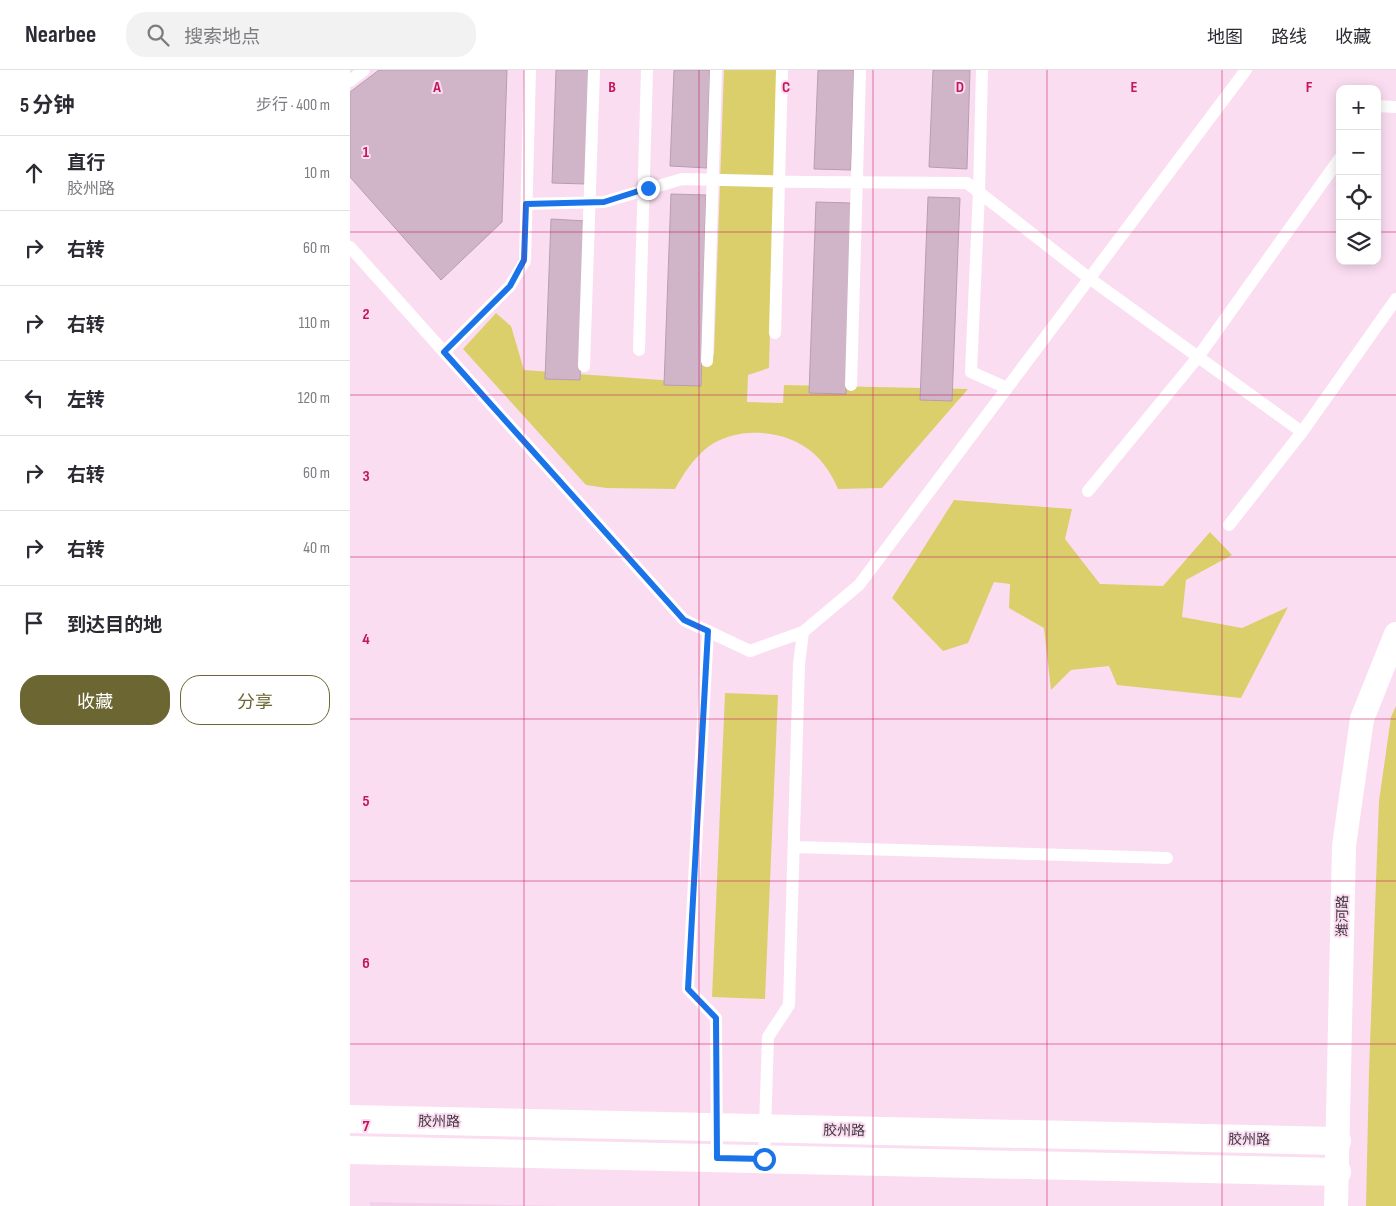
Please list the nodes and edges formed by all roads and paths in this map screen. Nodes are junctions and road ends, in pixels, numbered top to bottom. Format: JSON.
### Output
{"nodes":[{"id":1,"x":364,"y":70,"type":"edge"},
{"id":2,"x":530,"y":70,"type":"edge"},
{"id":3,"x":594,"y":70,"type":"edge"},
{"id":4,"x":647,"y":70,"type":"edge"},
{"id":5,"x":716,"y":70,"type":"edge"},
{"id":6,"x":782,"y":70,"type":"edge"},
{"id":7,"x":860,"y":70,"type":"edge"},
{"id":8,"x":982,"y":70,"type":"edge"},
{"id":9,"x":1246,"y":70,"type":"edge"},
{"id":10,"x":350,"y":81,"type":"edge"},
{"id":11,"x":1381,"y":106,"type":"edge"},
{"id":12,"x":1396,"y":107,"type":"edge"},
{"id":13,"x":1336,"y":164,"type":"edge"},
{"id":14,"x":712,"y":179,"type":"junction"},
{"id":15,"x":779,"y":181,"type":"junction"},
{"id":16,"x":857,"y":182,"type":"junction"},
{"id":17,"x":643,"y":189,"type":"junction"},
{"id":18,"x":979,"y":192,"type":"junction"},
{"id":19,"x":590,"y":202,"type":"junction"},
{"id":20,"x":526,"y":204,"type":"junction"},
{"id":21,"x":350,"y":248,"type":"edge"},
{"id":22,"x":1090,"y":278,"type":"junction"},
{"id":23,"x":1396,"y":299,"type":"edge"},
{"id":24,"x":775,"y":333,"type":"dead end"},
{"id":25,"x":639,"y":350,"type":"dead end"},
{"id":26,"x":444,"y":352,"type":"junction"},
{"id":27,"x":1198,"y":357,"type":"junction"},
{"id":28,"x":706,"y":361,"type":"dead end"},
{"id":29,"x":584,"y":366,"type":"dead end"},
{"id":30,"x":850,"y":385,"type":"dead end"},
{"id":31,"x":1007,"y":388,"type":"junction"},
{"id":32,"x":1302,"y":432,"type":"junction"},
{"id":33,"x":1088,"y":491,"type":"dead end"},
{"id":34,"x":1229,"y":525,"type":"dead end"},
{"id":35,"x":708,"y":631,"type":"junction"},
{"id":36,"x":803,"y":632,"type":"junction"},
{"id":37,"x":1396,"y":634,"type":"edge"},
{"id":38,"x":794,"y":847,"type":"junction"},
{"id":39,"x":1167,"y":858,"type":"dead end"},
{"id":40,"x":350,"y":1119,"type":"edge"},
{"id":41,"x":717,"y":1127,"type":"junction"},
{"id":42,"x":765,"y":1128,"type":"junction"},
{"id":43,"x":1337,"y":1141,"type":"junction"},
{"id":44,"x":350,"y":1150,"type":"edge"},
{"id":45,"x":717,"y":1158,"type":"junction"},
{"id":46,"x":764,"y":1159,"type":"junction"},
{"id":47,"x":1336,"y":1172,"type":"junction"},
{"id":48,"x":1336,"y":1206,"type":"edge"}],
"edges":[{"from":1,"to":10,"type":"lane"},
{"from":2,"to":20,"type":"lane"},
{"from":3,"to":19,"type":"lane"},
{"from":4,"to":17,"type":"lane"},
{"from":5,"to":14,"type":"lane"},
{"from":6,"to":15,"type":"lane"},
{"from":7,"to":16,"type":"lane"},
{"from":8,"to":18,"type":"lane"},
{"from":9,"to":22,"type":"lane"},
{"from":11,"to":12,"type":"lane"},
{"from":13,"to":27,"type":"lane"},
{"from":14,"to":15,"type":"lane"},
{"from":14,"to":17,"type":"lane"},
{"from":14,"to":28,"type":"lane"},
{"from":15,"to":16,"type":"lane"},
{"from":15,"to":24,"type":"lane"},
{"from":16,"to":18,"type":"lane"},
{"from":16,"to":30,"type":"lane"},
{"from":17,"to":19,"type":"lane"},
{"from":17,"to":25,"type":"lane"},
{"from":18,"to":22,"type":"lane"},
{"from":18,"to":31,"type":"lane"},
{"from":19,"to":20,"type":"lane"},
{"from":19,"to":29,"type":"lane"},
{"from":20,"to":26,"type":"lane"},
{"from":21,"to":26,"type":"lane"},
{"from":22,"to":27,"type":"lane"},
{"from":22,"to":31,"type":"lane"},
{"from":23,"to":32,"type":"lane"},
{"from":26,"to":35,"type":"lane"},
{"from":27,"to":32,"type":"lane"},
{"from":27,"to":33,"type":"lane"},
{"from":31,"to":36,"type":"lane"},
{"from":32,"to":34,"type":"lane"},
{"from":35,"to":36,"type":"lane"},
{"from":35,"to":41,"type":"lane"},
{"from":36,"to":38,"type":"lane"},
{"from":37,"to":43,"type":"street","name":"潍河路"},
{"from":38,"to":39,"type":"lane"},
{"from":38,"to":42,"type":"lane"},
{"from":40,"to":41,"type":"main road","name":"胶州路"},
{"from":41,"to":42,"type":"main road","name":"胶州路"},
{"from":41,"to":45,"type":"lane"},
{"from":42,"to":43,"type":"main road","name":"胶州路"},
{"from":42,"to":46,"type":"lane"},
{"from":43,"to":47,"type":"street","name":"潍河路"},
{"from":44,"to":45,"type":"main road"},
{"from":45,"to":46,"type":"main road"},
{"from":46,"to":47,"type":"main road"},
{"from":47,"to":48,"type":"street","name":"潍河路"}]}
